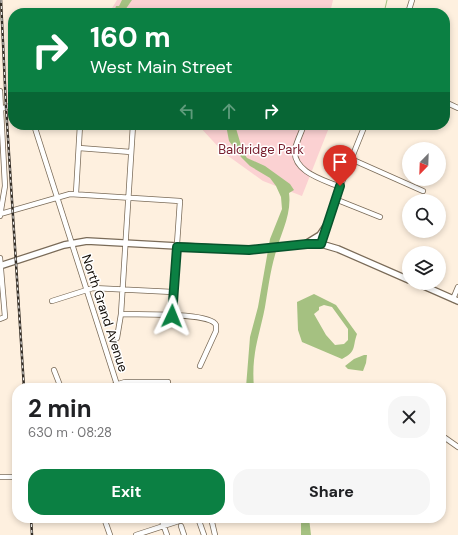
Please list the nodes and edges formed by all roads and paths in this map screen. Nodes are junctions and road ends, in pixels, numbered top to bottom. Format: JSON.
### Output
{"nodes":[{"id":1,"x":0,"y":91,"type":"edge"},
{"id":2,"x":0,"y":109,"type":"edge"},
{"id":3,"x":36,"y":130,"type":"edge"},
{"id":4,"x":80,"y":130,"type":"edge"},
{"id":5,"x":133,"y":130,"type":"edge"},
{"id":6,"x":302,"y":130,"type":"edge"},
{"id":7,"x":363,"y":130,"type":"edge"},
{"id":8,"x":79,"y":148,"type":"junction"},
{"id":9,"x":131,"y":152,"type":"junction"},
{"id":10,"x":351,"y":160,"type":"junction"},
{"id":11,"x":2,"y":162,"type":"edge"},
{"id":12,"x":340,"y":187,"type":"junction"},
{"id":13,"x":423,"y":191,"type":"dead end"},
{"id":14,"x":76,"y":193,"type":"junction"},
{"id":15,"x":57,"y":196,"type":"junction"},
{"id":16,"x":128,"y":198,"type":"junction"},
{"id":17,"x":335,"y":199,"type":"junction"},
{"id":18,"x":0,"y":215,"type":"edge"},
{"id":19,"x":380,"y":217,"type":"dead end"},
{"id":20,"x":328,"y":223,"type":"junction"},
{"id":21,"x":72,"y":244,"type":"junction"},
{"id":22,"x":125,"y":244,"type":"junction"},
{"id":23,"x":307,"y":244,"type":"junction"},
{"id":24,"x":321,"y":244,"type":"junction"},
{"id":25,"x":177,"y":247,"type":"junction"},
{"id":26,"x":0,"y":258,"type":"edge"},
{"id":27,"x":0,"y":266,"type":"edge"},
{"id":28,"x":402,"y":277,"type":"edge"},
{"id":29,"x":458,"y":287,"type":"edge"},
{"id":30,"x":122,"y":289,"type":"junction"},
{"id":31,"x":87,"y":290,"type":"junction"},
{"id":32,"x":433,"y":290,"type":"edge"},
{"id":33,"x":173,"y":292,"type":"junction"},
{"id":34,"x":456,"y":300,"type":"edge"},
{"id":35,"x":52,"y":301,"type":"dead end"},
{"id":36,"x":121,"y":314,"type":"junction"},
{"id":37,"x":172,"y":316,"type":"junction"},
{"id":38,"x":2,"y":318,"type":"edge"},
{"id":39,"x":117,"y":338,"type":"dead end"},
{"id":40,"x":200,"y":366,"type":"dead end"},
{"id":41,"x":54,"y":370,"type":"dead end"},
{"id":42,"x":168,"y":382,"type":"dead end"},
{"id":43,"x":59,"y":383,"type":"edge"},
{"id":44,"x":117,"y":383,"type":"edge"},
{"id":45,"x":123,"y":383,"type":"edge"},
{"id":46,"x":446,"y":439,"type":"edge"},
{"id":47,"x":458,"y":447,"type":"edge"},
{"id":48,"x":0,"y":477,"type":"edge"},
{"id":49,"x":12,"y":477,"type":"edge"},
{"id":50,"x":106,"y":523,"type":"edge"},
{"id":51,"x":163,"y":523,"type":"edge"},
{"id":52,"x":173,"y":523,"type":"edge"},
{"id":53,"x":200,"y":523,"type":"edge"},
{"id":54,"x":211,"y":523,"type":"edge"},
{"id":55,"x":164,"y":526,"type":"junction"},
{"id":56,"x":181,"y":526,"type":"dead end"},
{"id":57,"x":110,"y":535,"type":"edge"},
{"id":58,"x":136,"y":535,"type":"edge"},
{"id":59,"x":167,"y":535,"type":"edge"},
{"id":60,"x":184,"y":535,"type":"edge"},
{"id":61,"x":204,"y":535,"type":"edge"},
{"id":62,"x":215,"y":535,"type":"edge"}],
"edges":[{"from":1,"to":2,"type":"street"},
{"from":2,"to":11,"type":"street"},
{"from":3,"to":15,"type":"street","name":"North Grand Avenue"},
{"from":4,"to":8,"type":"street"},
{"from":5,"to":9,"type":"street"},
{"from":6,"to":12,"type":"street"},
{"from":7,"to":10,"type":"street"},
{"from":8,"to":9,"type":"street"},
{"from":8,"to":14,"type":"street"},
{"from":9,"to":16,"type":"street"},
{"from":10,"to":12,"type":"street"},
{"from":10,"to":13,"type":"street"},
{"from":11,"to":18,"type":"street"},
{"from":12,"to":17,"type":"street"},
{"from":14,"to":15,"type":"street"},
{"from":14,"to":16,"type":"street"},
{"from":15,"to":18,"type":"street"},
{"from":15,"to":21,"type":"street","name":"North Grand Avenue"},
{"from":16,"to":22,"type":"street"},
{"from":16,"to":25,"type":"street"},
{"from":17,"to":19,"type":"street"},
{"from":17,"to":20,"type":"street"},
{"from":20,"to":23,"type":"main road"},
{"from":20,"to":24,"type":"street"},
{"from":21,"to":22,"type":"main road"},
{"from":21,"to":27,"type":"main road"},
{"from":21,"to":31,"type":"street","name":"North Grand Avenue"},
{"from":22,"to":25,"type":"main road"},
{"from":22,"to":30,"type":"street"},
{"from":23,"to":24,"type":"main road"},
{"from":23,"to":25,"type":"main road"},
{"from":24,"to":28,"type":"main road"},
{"from":25,"to":33,"type":"street"},
{"from":26,"to":27,"type":"street"},
{"from":27,"to":38,"type":"street"},
{"from":29,"to":34,"type":"street"},
{"from":30,"to":31,"type":"street"},
{"from":30,"to":33,"type":"street"},
{"from":30,"to":36,"type":"street"},
{"from":31,"to":35,"type":"street"},
{"from":31,"to":44,"type":"street","name":"North Grand Avenue"},
{"from":32,"to":34,"type":"main road"},
{"from":33,"to":37,"type":"street"},
{"from":36,"to":37,"type":"street"},
{"from":36,"to":39,"type":"street"},
{"from":37,"to":40,"type":"street"},
{"from":41,"to":43,"type":"street"},
{"from":42,"to":45,"type":"street"},
{"from":46,"to":47,"type":"street"},
{"from":48,"to":49,"type":"street"},
{"from":50,"to":57,"type":"street"},
{"from":51,"to":55,"type":"street"},
{"from":52,"to":55,"type":"street"},
{"from":53,"to":61,"type":"street"},
{"from":54,"to":62,"type":"street"},
{"from":55,"to":58,"type":"street"},
{"from":55,"to":59,"type":"street"},
{"from":56,"to":60,"type":"street"}]}
